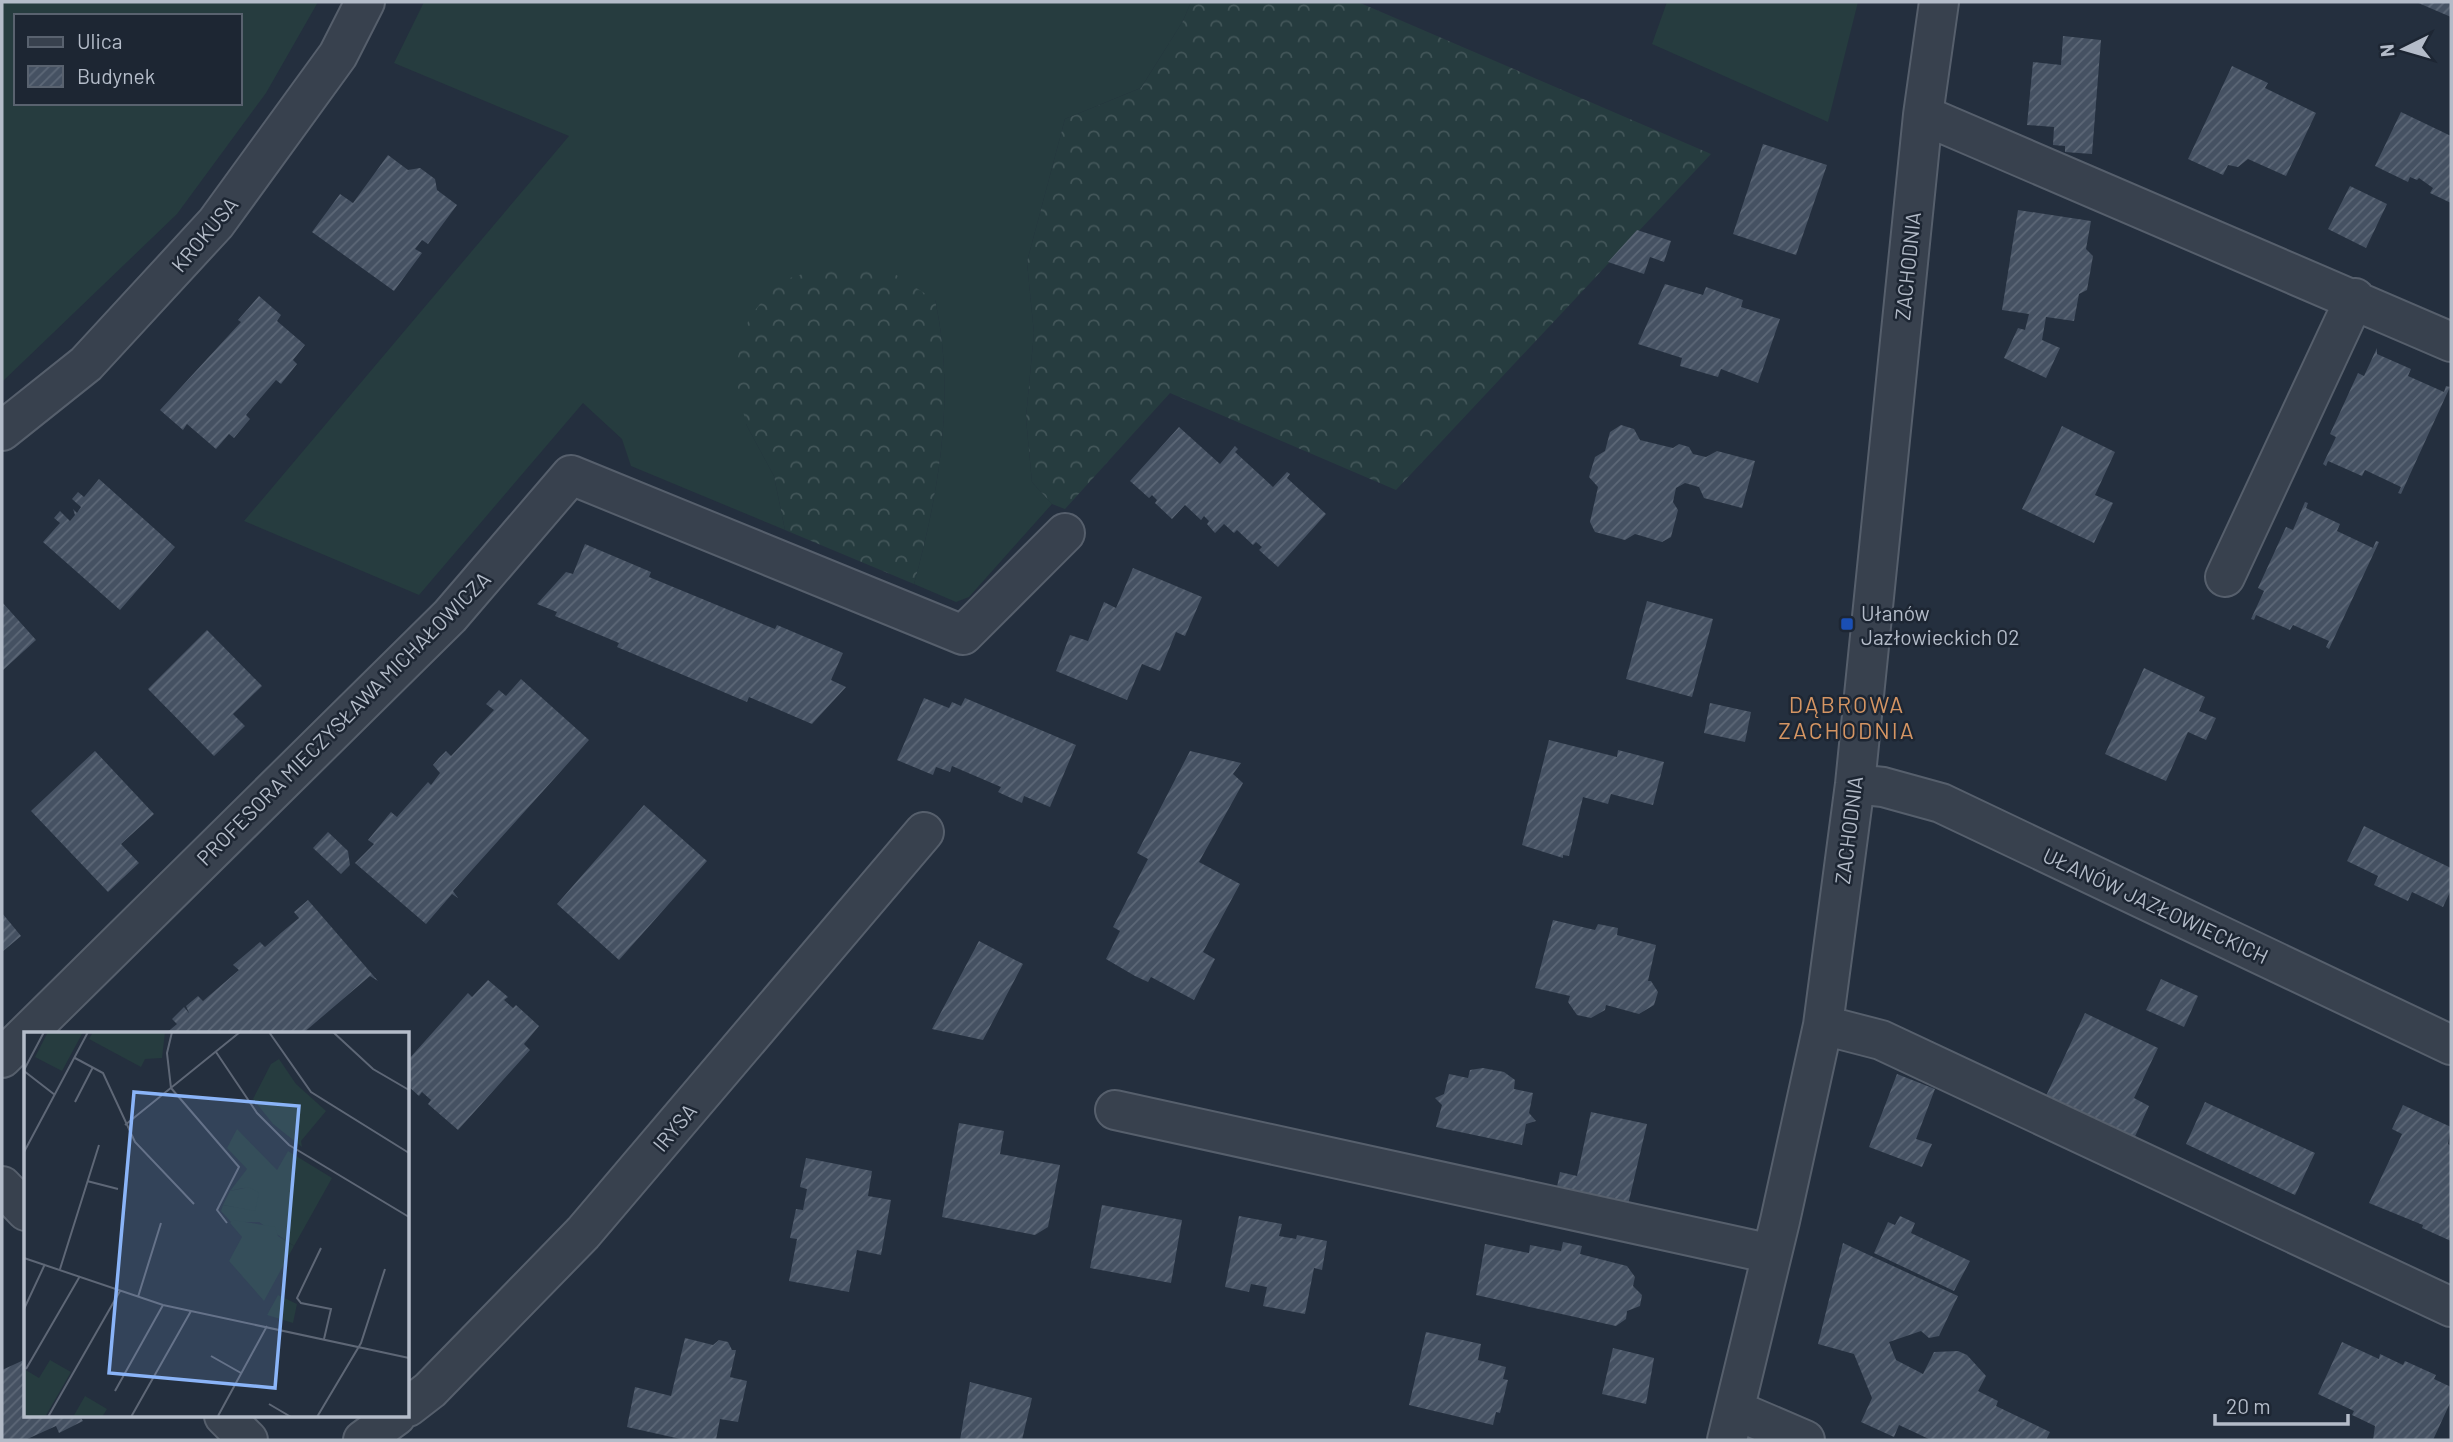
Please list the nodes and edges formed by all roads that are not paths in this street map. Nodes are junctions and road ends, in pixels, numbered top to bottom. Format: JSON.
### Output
{"nodes":[{"id":1,"x":365,"y":2,"type":"edge"},
{"id":2,"x":1940,"y":2,"type":"edge"},
{"id":3,"x":1923,"y":115,"type":"junction"},
{"id":4,"x":2355,"y":298,"type":"junction"},
{"id":5,"x":2451,"y":342,"type":"edge"},
{"id":6,"x":2,"y":431,"type":"edge"},
{"id":7,"x":1065,"y":533,"type":"dead end"},
{"id":8,"x":2225,"y":578,"type":"dead end"},
{"id":9,"x":1854,"y":784,"type":"junction"},
{"id":10,"x":924,"y":832,"type":"dead end"},
{"id":11,"x":1823,"y":1025,"type":"junction"},
{"id":12,"x":28,"y":1032,"type":"edge"},
{"id":13,"x":24,"y":1036,"type":"edge"},
{"id":14,"x":2451,"y":1045,"type":"edge"},
{"id":15,"x":2,"y":1058,"type":"edge"},
{"id":16,"x":1115,"y":1110,"type":"dead end"},
{"id":17,"x":2,"y":1186,"type":"edge"},
{"id":18,"x":24,"y":1209,"type":"edge"},
{"id":19,"x":1772,"y":1254,"type":"junction"},
{"id":20,"x":2451,"y":1307,"type":"edge"},
{"id":21,"x":410,"y":1405,"type":"edge"},
{"id":22,"x":226,"y":1418,"type":"edge"},
{"id":23,"x":393,"y":1418,"type":"edge"},
{"id":24,"x":1731,"y":1425,"type":"edge"},
{"id":25,"x":248,"y":1440,"type":"edge"},
{"id":26,"x":363,"y":1440,"type":"edge"},
{"id":27,"x":1805,"y":1440,"type":"edge"}],
"edges":[{"from":1,"to":6,"type":"street","name":"KROKUSA"},
{"from":2,"to":3,"type":"street","name":"ZACHODNIA"},
{"from":3,"to":4,"type":"street"},
{"from":3,"to":9,"type":"street","name":"ZACHODNIA"},
{"from":4,"to":5,"type":"street"},
{"from":4,"to":8,"type":"street"},
{"from":7,"to":12,"type":"street","name":"PROFESORA MIECZYSŁAWA MICHAŁOWICZA"},
{"from":9,"to":11,"type":"street","name":"ZACHODNIA"},
{"from":9,"to":14,"type":"street","name":"UŁANÓW JAZŁOWIECKICH"},
{"from":10,"to":21,"type":"street","name":"IRYSA"},
{"from":11,"to":19,"type":"street","name":"ZACHODNIA"},
{"from":11,"to":20,"type":"street"},
{"from":13,"to":15,"type":"street","name":"PROFESORA MIECZYSŁAWA MICHAŁOWICZA"},
{"from":16,"to":19,"type":"street"},
{"from":17,"to":18,"type":"street"},
{"from":19,"to":24,"type":"street","name":"ZACHODNIA"},
{"from":22,"to":25,"type":"street"},
{"from":23,"to":26,"type":"street"},
{"from":24,"to":27,"type":"street"}]}
